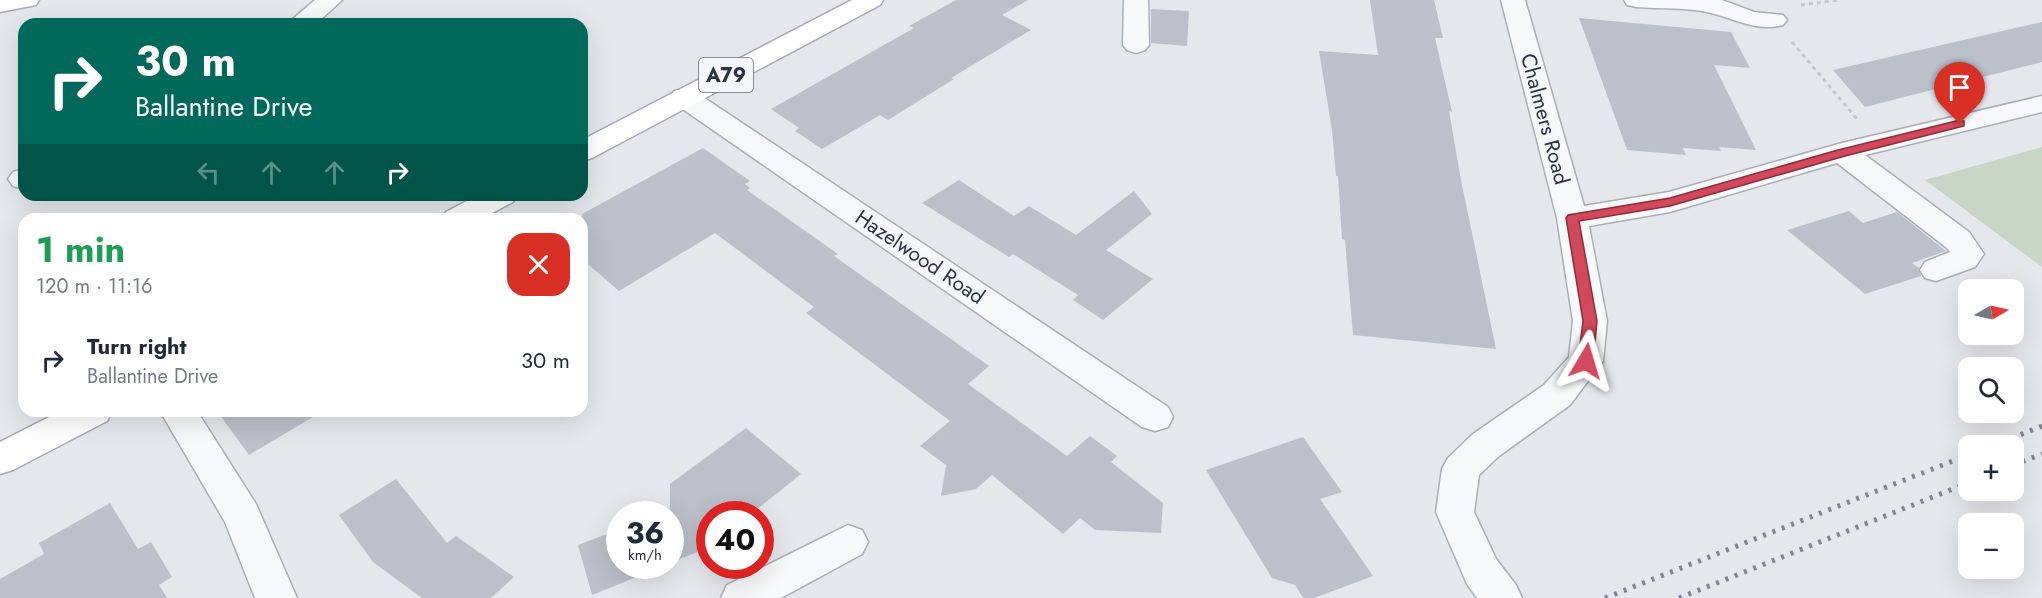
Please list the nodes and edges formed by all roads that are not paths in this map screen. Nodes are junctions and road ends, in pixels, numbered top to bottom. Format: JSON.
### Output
{"nodes":[{"id":1,"x":27,"y":0,"type":"edge"},
{"id":2,"x":330,"y":0,"type":"edge"},
{"id":3,"x":871,"y":0,"type":"edge"},
{"id":4,"x":1136,"y":0,"type":"edge"},
{"id":5,"x":1513,"y":0,"type":"edge"},
{"id":6,"x":1636,"y":0,"type":"edge"},
{"id":7,"x":0,"y":5,"type":"edge"},
{"id":8,"x":308,"y":18,"type":"edge"},
{"id":9,"x":1774,"y":20,"type":"road end"},
{"id":10,"x":1136,"y":45,"type":"dead end"},
{"id":11,"x":684,"y":97,"type":"junction"},
{"id":12,"x":2042,"y":104,"type":"edge"},
{"id":13,"x":588,"y":149,"type":"edge"},
{"id":14,"x":1842,"y":152,"type":"junction"},
{"id":15,"x":491,"y":201,"type":"edge"},
{"id":16,"x":468,"y":213,"type":"edge"},
{"id":17,"x":1572,"y":218,"type":"junction"},
{"id":18,"x":1936,"y":270,"type":"dead end"},
{"id":19,"x":82,"y":417,"type":"edge"},
{"id":20,"x":182,"y":417,"type":"edge"},
{"id":21,"x":1155,"y":417,"type":"dead end"},
{"id":22,"x":0,"y":459,"type":"edge"},
{"id":23,"x":848,"y":542,"type":"dead end"},
{"id":24,"x":276,"y":598,"type":"edge"},
{"id":25,"x":742,"y":598,"type":"edge"},
{"id":26,"x":1502,"y":598,"type":"edge"}],
"edges":[{"from":1,"to":7,"type":"main road"},
{"from":2,"to":8,"type":"street"},
{"from":3,"to":11,"type":"main road","number":"A79"},
{"from":4,"to":10,"type":"street"},
{"from":5,"to":17,"type":"street","name":"Chalmers Road"},
{"from":6,"to":9,"type":"street"},
{"from":11,"to":13,"type":"main road","number":"A79"},
{"from":11,"to":21,"type":"street","name":"Hazelwood Road"},
{"from":12,"to":14,"type":"street"},
{"from":14,"to":17,"type":"street"},
{"from":14,"to":18,"type":"street"},
{"from":15,"to":16,"type":"main road"},
{"from":17,"to":26,"type":"street","name":"Chalmers Road"},
{"from":19,"to":22,"type":"main road"},
{"from":20,"to":24,"type":"street"},
{"from":23,"to":25,"type":"street"}]}
